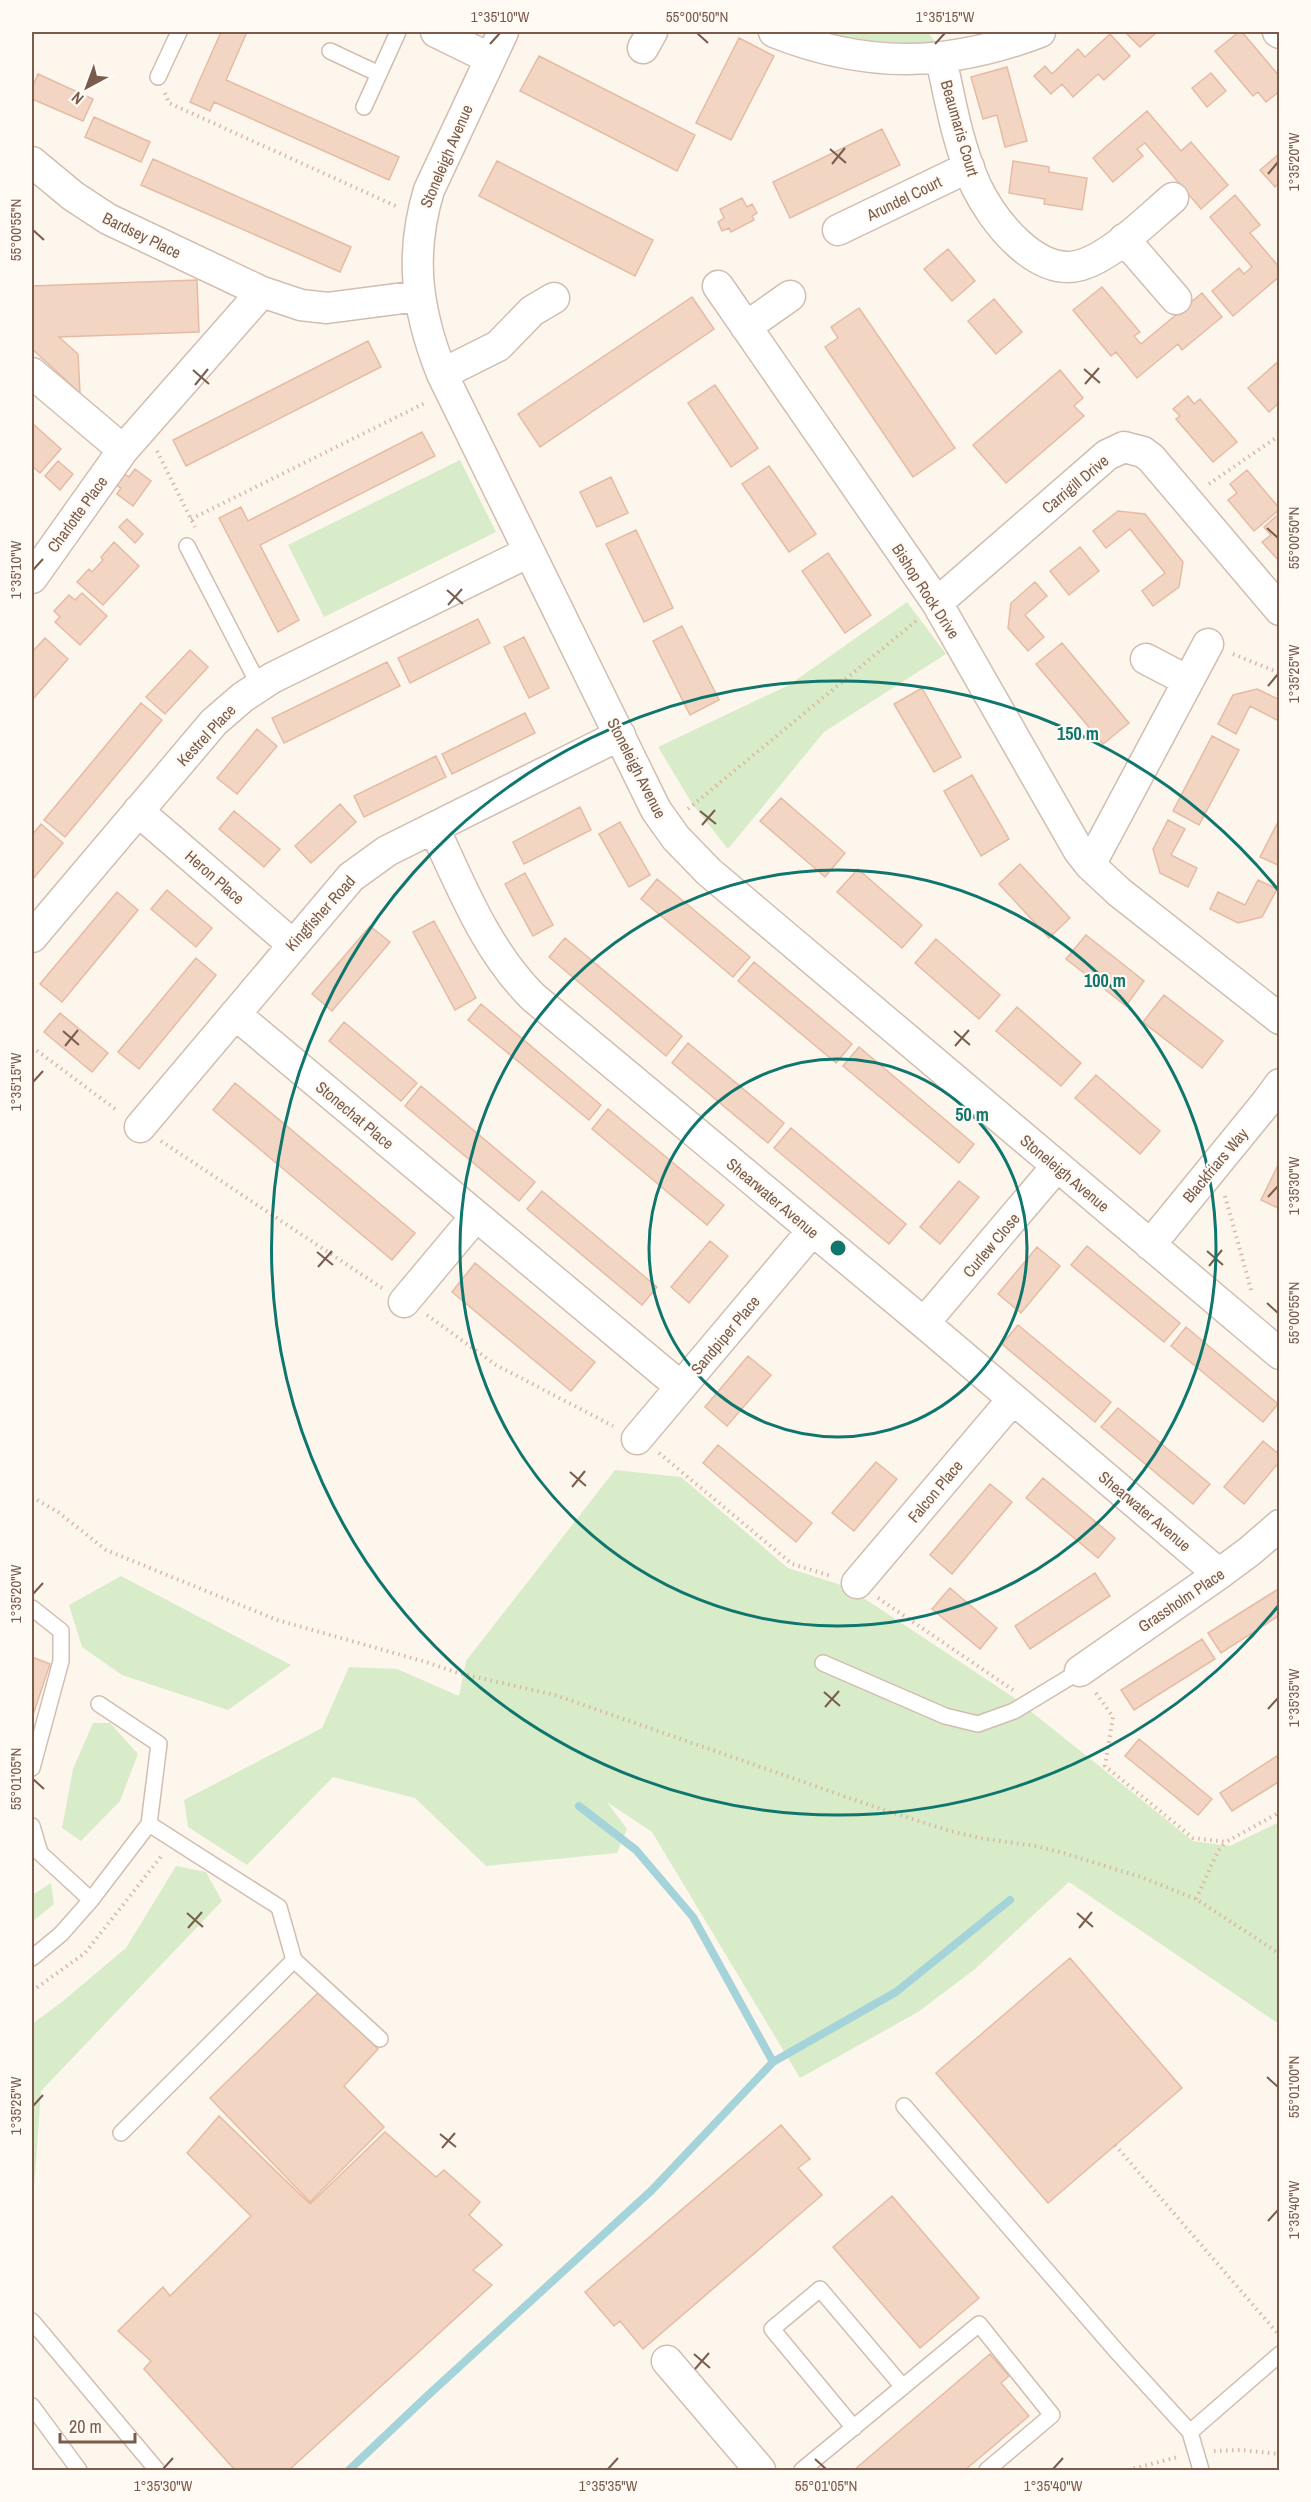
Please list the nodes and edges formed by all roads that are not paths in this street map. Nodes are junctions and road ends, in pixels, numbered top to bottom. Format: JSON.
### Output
{"nodes":[{"id":1,"x":179,"y":32,"type":"edge"},
{"id":2,"x":398,"y":32,"type":"edge"},
{"id":3,"x":436,"y":32,"type":"edge"},
{"id":4,"x":503,"y":32,"type":"edge"},
{"id":5,"x":774,"y":32,"type":"edge"},
{"id":6,"x":1040,"y":32,"type":"edge"},
{"id":7,"x":330,"y":51,"type":"dead end"},
{"id":8,"x":489,"y":58,"type":"junction"},
{"id":9,"x":941,"y":58,"type":"junction"},
{"id":10,"x":379,"y":74,"type":"junction"},
{"id":11,"x":158,"y":77,"type":"road end"},
{"id":12,"x":364,"y":107,"type":"dead end"},
{"id":13,"x":32,"y":162,"type":"edge"},
{"id":14,"x":969,"y":166,"type":"junction"},
{"id":15,"x":1173,"y":198,"type":"dead end"},
{"id":16,"x":838,"y":230,"type":"dead end"},
{"id":17,"x":1124,"y":239,"type":"junction"},
{"id":18,"x":718,"y":286,"type":"dead end"},
{"id":19,"x":262,"y":292,"type":"junction"},
{"id":20,"x":419,"y":296,"type":"junction"},
{"id":21,"x":789,"y":296,"type":"dead end"},
{"id":22,"x":554,"y":298,"type":"dead end"},
{"id":23,"x":1176,"y":299,"type":"dead end"},
{"id":24,"x":746,"y":327,"type":"junction"},
{"id":25,"x":32,"y":373,"type":"edge"},
{"id":26,"x":442,"y":374,"type":"junction"},
{"id":27,"x":123,"y":450,"type":"junction"},
{"id":28,"x":187,"y":546,"type":"dead end"},
{"id":29,"x":529,"y":552,"type":"junction"},
{"id":30,"x":32,"y":578,"type":"edge"},
{"id":31,"x":936,"y":603,"type":"junction"},
{"id":32,"x":1280,"y":610,"type":"edge"},
{"id":33,"x":1208,"y":644,"type":"road end"},
{"id":34,"x":1146,"y":659,"type":"dead end"},
{"id":35,"x":1188,"y":681,"type":"junction"},
{"id":36,"x":259,"y":685,"type":"junction"},
{"id":37,"x":620,"y":735,"type":"junction"},
{"id":38,"x":138,"y":810,"type":"junction"},
{"id":39,"x":434,"y":828,"type":"junction"},
{"id":40,"x":1090,"y":865,"type":"junction"},
{"id":41,"x":32,"y":937,"type":"edge"},
{"id":42,"x":292,"y":944,"type":"junction"},
{"id":43,"x":235,"y":1014,"type":"junction"},
{"id":44,"x":1280,"y":1019,"type":"edge"},
{"id":45,"x":1280,"y":1084,"type":"edge"},
{"id":46,"x":140,"y":1127,"type":"road end"},
{"id":47,"x":1058,"y":1166,"type":"junction"},
{"id":48,"x":476,"y":1216,"type":"junction"},
{"id":49,"x":812,"y":1231,"type":"junction"},
{"id":50,"x":1150,"y":1245,"type":"junction"},
{"id":51,"x":404,"y":1302,"type":"road end"},
{"id":52,"x":924,"y":1323,"type":"junction"},
{"id":53,"x":1280,"y":1354,"type":"edge"},
{"id":54,"x":681,"y":1387,"type":"junction"},
{"id":55,"x":1013,"y":1399,"type":"junction"},
{"id":56,"x":637,"y":1439,"type":"road end"},
{"id":57,"x":1280,"y":1525,"type":"edge"},
{"id":58,"x":1219,"y":1574,"type":"junction"},
{"id":59,"x":857,"y":1583,"type":"road end"},
{"id":60,"x":32,"y":1608,"type":"edge"},
{"id":61,"x":823,"y":1663,"type":"dead end"},
{"id":62,"x":1080,"y":1671,"type":"joint"},
{"id":63,"x":99,"y":1704,"type":"dead end"},
{"id":64,"x":32,"y":1768,"type":"edge"},
{"id":65,"x":149,"y":1824,"type":"junction"},
{"id":66,"x":32,"y":1826,"type":"edge"},
{"id":67,"x":91,"y":1900,"type":"junction"},
{"id":68,"x":32,"y":1958,"type":"edge"},
{"id":69,"x":294,"y":1960,"type":"junction"},
{"id":70,"x":380,"y":2039,"type":"dead end"},
{"id":71,"x":904,"y":2106,"type":"dead end"},
{"id":72,"x":121,"y":2133,"type":"dead end"},
{"id":73,"x":32,"y":2321,"type":"edge"},
{"id":74,"x":1280,"y":2354,"type":"edge"},
{"id":75,"x":667,"y":2361,"type":"dead end"},
{"id":76,"x":903,"y":2387,"type":"junction"},
{"id":77,"x":32,"y":2406,"type":"edge"},
{"id":78,"x":854,"y":2428,"type":"junction"},
{"id":79,"x":1190,"y":2432,"type":"junction"},
{"id":80,"x":79,"y":2470,"type":"edge"},
{"id":81,"x":157,"y":2470,"type":"edge"},
{"id":82,"x":760,"y":2470,"type":"edge"},
{"id":83,"x":802,"y":2470,"type":"edge"},
{"id":84,"x":987,"y":2470,"type":"edge"},
{"id":85,"x":1201,"y":2470,"type":"edge"}],
"edges":[{"from":1,"to":11,"type":"lane"},
{"from":2,"to":10,"type":"lane"},
{"from":3,"to":8,"type":"street"},
{"from":4,"to":8,"type":"street","name":"Stoneleigh Avenue"},
{"from":5,"to":9,"type":"street"},
{"from":6,"to":9,"type":"street"},
{"from":7,"to":10,"type":"lane"},
{"from":8,"to":20,"type":"street","name":"Stoneleigh Avenue"},
{"from":9,"to":14,"type":"street","name":"Beaumaris Court"},
{"from":10,"to":12,"type":"lane"},
{"from":13,"to":19,"type":"street","name":"Bardsey Place"},
{"from":14,"to":16,"type":"street","name":"Arundel Court"},
{"from":14,"to":17,"type":"street","name":"Beaumaris Court"},
{"from":15,"to":17,"type":"street","name":"Beaumaris Court"},
{"from":17,"to":23,"type":"street"},
{"from":18,"to":24,"type":"street","name":"Bishop Rock Drive"},
{"from":19,"to":20,"type":"street","name":"Bardsey Place"},
{"from":19,"to":27,"type":"street"},
{"from":20,"to":26,"type":"street","name":"Stoneleigh Avenue"},
{"from":21,"to":24,"type":"street"},
{"from":22,"to":26,"type":"street"},
{"from":24,"to":31,"type":"street","name":"Bishop Rock Drive"},
{"from":25,"to":27,"type":"street"},
{"from":26,"to":29,"type":"street","name":"Stoneleigh Avenue"},
{"from":27,"to":30,"type":"street","name":"Charlotte Place"},
{"from":28,"to":36,"type":"lane"},
{"from":29,"to":36,"type":"street","name":"Kestrel Place"},
{"from":29,"to":37,"type":"street","name":"Stoneleigh Avenue"},
{"from":31,"to":32,"type":"street","name":"Carrigill Drive"},
{"from":31,"to":40,"type":"street","name":"Bishop Rock Drive"},
{"from":33,"to":35,"type":"street"},
{"from":34,"to":35,"type":"street"},
{"from":35,"to":40,"type":"street"},
{"from":36,"to":38,"type":"street","name":"Kestrel Place"},
{"from":37,"to":39,"type":"street","name":"Kingfisher Road"},
{"from":37,"to":47,"type":"street","name":"Stoneleigh Avenue"},
{"from":38,"to":41,"type":"street","name":"Kestrel Place"},
{"from":38,"to":42,"type":"street","name":"Heron Place"},
{"from":39,"to":42,"type":"street","name":"Kingfisher Road"},
{"from":39,"to":49,"type":"street","name":"Shearwater Avenue"},
{"from":40,"to":44,"type":"street","name":"Bishop Rock Drive"},
{"from":42,"to":43,"type":"street","name":"Kingfisher Road"},
{"from":43,"to":46,"type":"street","name":"Kingfisher Road"},
{"from":43,"to":48,"type":"street","name":"Stonechat Place"},
{"from":45,"to":50,"type":"street","name":"Blackfriars Way"},
{"from":47,"to":50,"type":"street","name":"Stoneleigh Avenue"},
{"from":47,"to":52,"type":"street","name":"Curlew Close"},
{"from":48,"to":51,"type":"street"},
{"from":48,"to":54,"type":"street","name":"Stonechat Place"},
{"from":49,"to":52,"type":"street","name":"Shearwater Avenue"},
{"from":49,"to":54,"type":"street","name":"Sandpiper Place"},
{"from":50,"to":53,"type":"street","name":"Stoneleigh Avenue"},
{"from":52,"to":55,"type":"street","name":"Shearwater Avenue"},
{"from":54,"to":56,"type":"street","name":"Sandpiper Place"},
{"from":55,"to":58,"type":"street","name":"Shearwater Avenue"},
{"from":55,"to":59,"type":"street","name":"Falcon Place"},
{"from":57,"to":58,"type":"street","name":"Grassholm Place"},
{"from":58,"to":62,"type":"street","name":"Grassholm Place"},
{"from":60,"to":64,"type":"lane"},
{"from":61,"to":62,"type":"lane"},
{"from":63,"to":65,"type":"lane"},
{"from":65,"to":67,"type":"lane"},
{"from":65,"to":69,"type":"lane"},
{"from":66,"to":67,"type":"lane"},
{"from":67,"to":68,"type":"lane"},
{"from":69,"to":70,"type":"lane"},
{"from":69,"to":72,"type":"lane"},
{"from":71,"to":79,"type":"lane"},
{"from":73,"to":81,"type":"lane"},
{"from":74,"to":79,"type":"lane"},
{"from":75,"to":82,"type":"street"},
{"from":76,"to":78,"type":"lane"},
{"from":76,"to":78,"type":"lane"},
{"from":76,"to":84,"type":"lane"},
{"from":77,"to":80,"type":"lane"},
{"from":78,"to":83,"type":"lane"},
{"from":79,"to":85,"type":"lane"}]}
